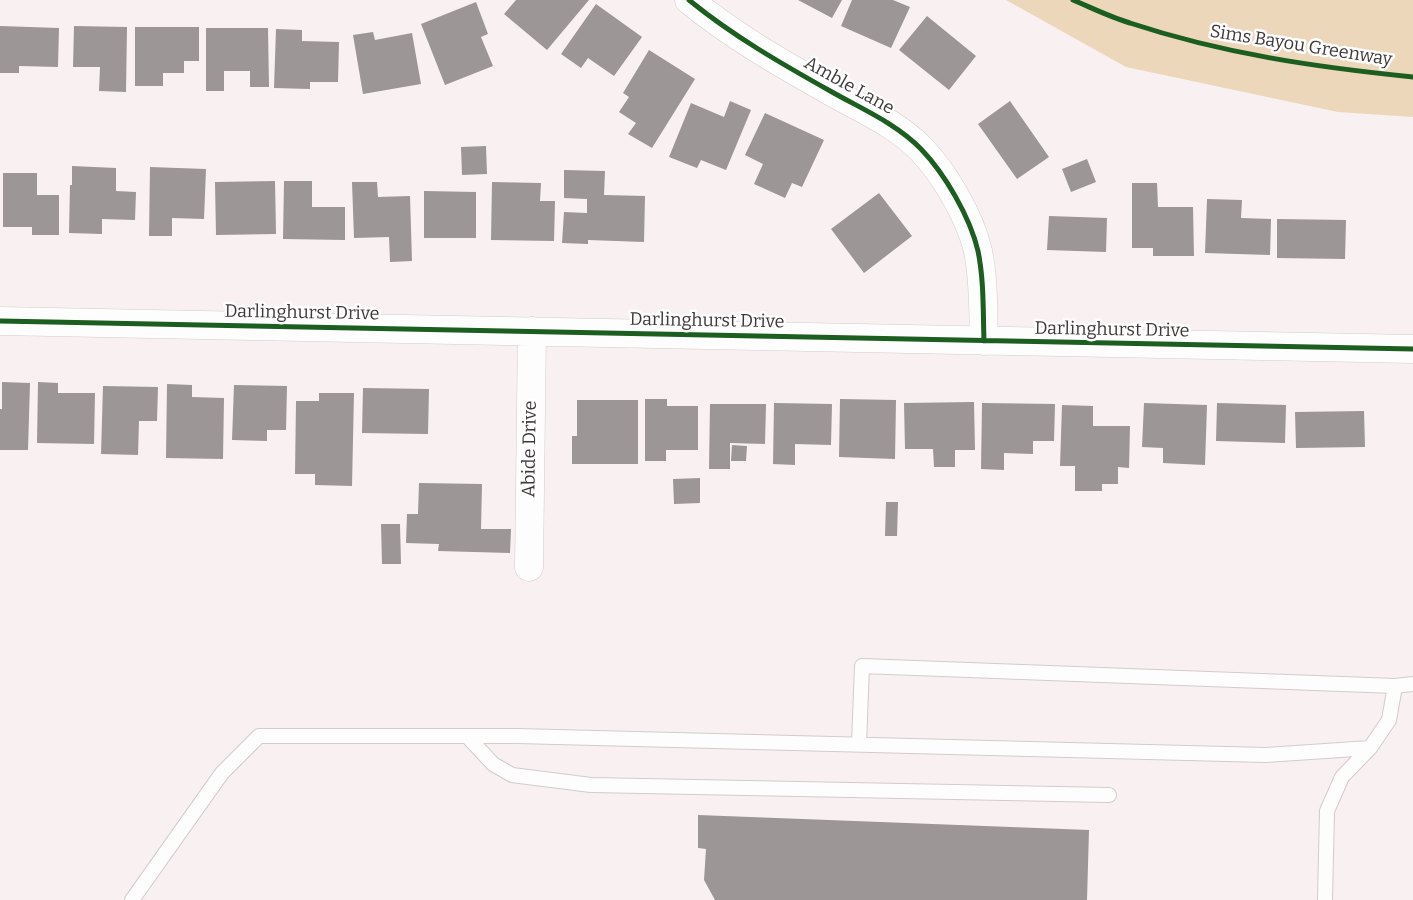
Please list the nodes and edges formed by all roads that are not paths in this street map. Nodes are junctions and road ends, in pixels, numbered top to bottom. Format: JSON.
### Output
{"nodes":[{"id":1,"x":689,"y":0,"type":"edge"},
{"id":2,"x":0,"y":321,"type":"edge"},
{"id":3,"x":532,"y":331,"type":"junction"},
{"id":4,"x":984,"y":341,"type":"junction"},
{"id":5,"x":1413,"y":349,"type":"edge"},
{"id":6,"x":529,"y":567,"type":"dead end"},
{"id":7,"x":1413,"y":684,"type":"edge"},
{"id":8,"x":1395,"y":686,"type":"junction"},
{"id":9,"x":467,"y":736,"type":"junction"},
{"id":10,"x":859,"y":744,"type":"junction"},
{"id":11,"x":1370,"y":748,"type":"junction"},
{"id":12,"x":1109,"y":795,"type":"dead end"},
{"id":13,"x":132,"y":900,"type":"edge"},
{"id":14,"x":1325,"y":900,"type":"edge"}],
"edges":[{"from":1,"to":4,"type":"street","name":"Amble Lane"},
{"from":2,"to":3,"type":"street","name":"Darlinghurst Drive"},
{"from":3,"to":4,"type":"street","name":"Darlinghurst Drive"},
{"from":3,"to":6,"type":"street","name":"Abide Drive"},
{"from":4,"to":5,"type":"street","name":"Darlinghurst Drive"},
{"from":7,"to":8,"type":"lane"},
{"from":8,"to":10,"type":"lane"},
{"from":8,"to":11,"type":"lane"},
{"from":9,"to":10,"type":"lane"},
{"from":9,"to":12,"type":"lane"},
{"from":9,"to":13,"type":"lane"},
{"from":10,"to":11,"type":"lane"},
{"from":11,"to":14,"type":"lane"}]}
